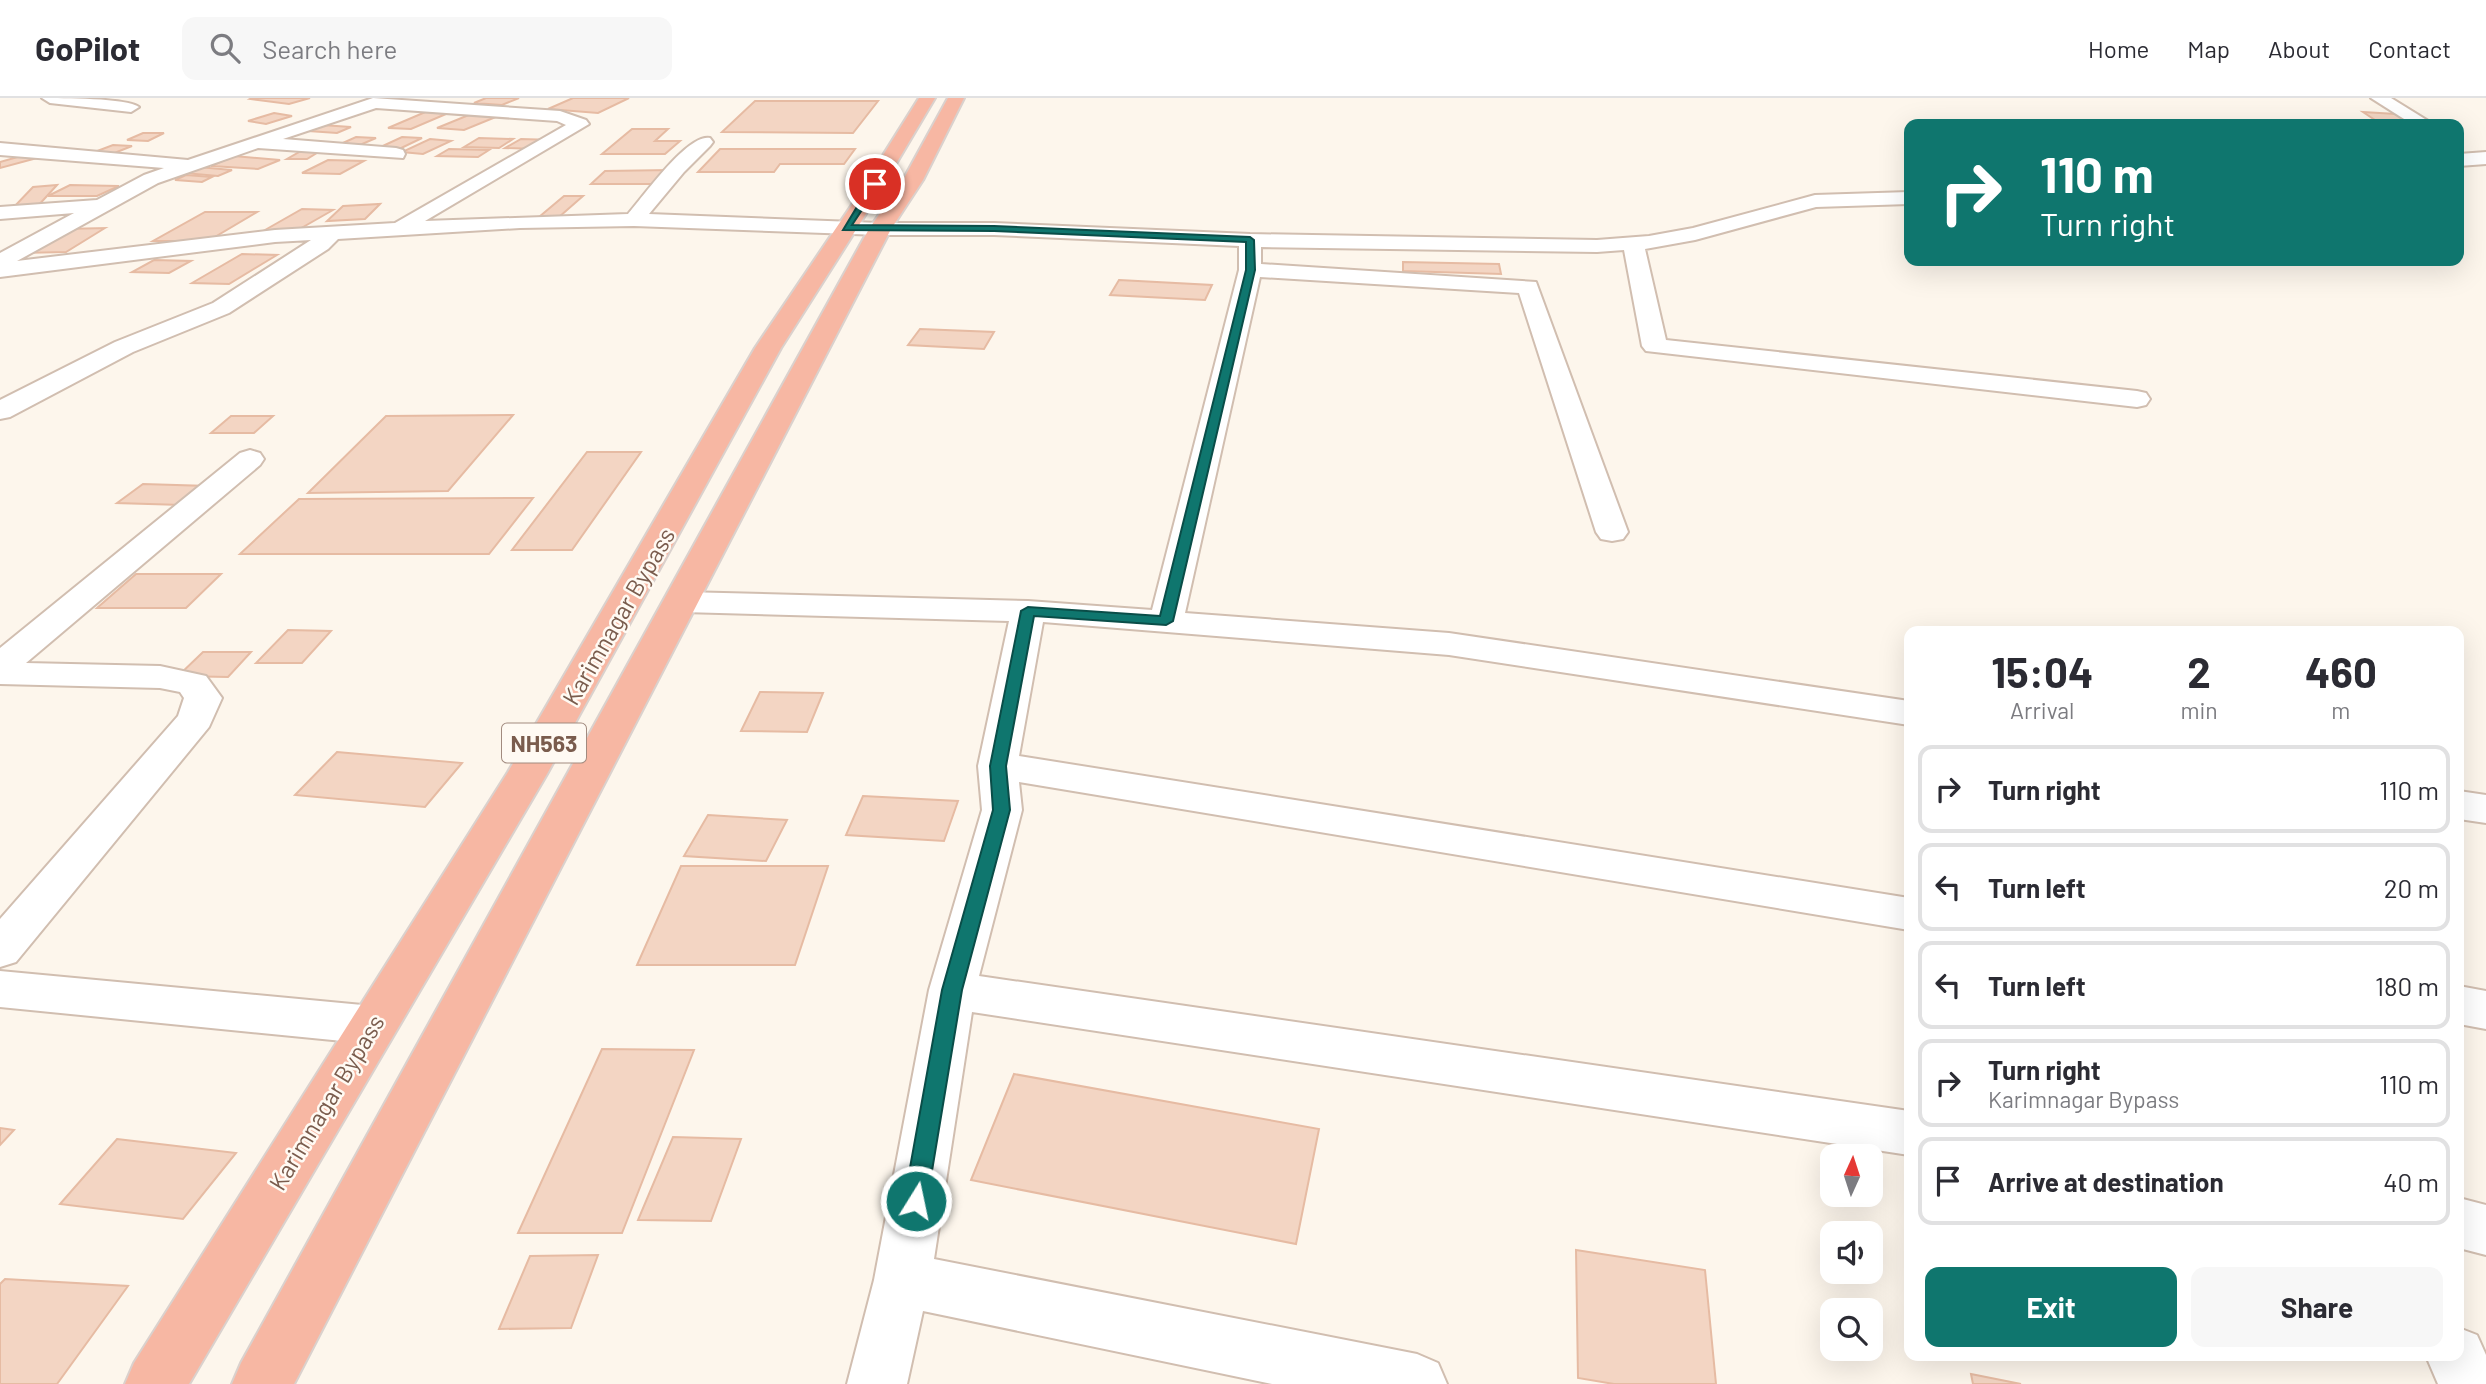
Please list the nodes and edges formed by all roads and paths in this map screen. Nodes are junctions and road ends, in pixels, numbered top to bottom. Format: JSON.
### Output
{"nodes":[{"id":1,"x":50,"y":98,"type":"edge"},
{"id":2,"x":927,"y":98,"type":"edge"},
{"id":3,"x":956,"y":98,"type":"edge"},
{"id":4,"x":2379,"y":98,"type":"edge"},
{"id":5,"x":382,"y":101,"type":"edge"},
{"id":6,"x":131,"y":107,"type":"dead end"},
{"id":7,"x":2415,"y":119,"type":"edge"},
{"id":8,"x":256,"y":142,"type":"junction"},
{"id":9,"x":704,"y":142,"type":"dead end"},
{"id":10,"x":2464,"y":148,"type":"edge"},
{"id":11,"x":0,"y":149,"type":"edge"},
{"id":12,"x":396,"y":154,"type":"dead end"},
{"id":13,"x":2484,"y":158,"type":"edge"},
{"id":14,"x":2464,"y":160,"type":"edge"},
{"id":15,"x":190,"y":164,"type":"junction"},
{"id":16,"x":1904,"y":198,"type":"edge"},
{"id":17,"x":106,"y":204,"type":"junction"},
{"id":18,"x":0,"y":213,"type":"edge"},
{"id":19,"x":634,"y":220,"type":"junction"},
{"id":20,"x":872,"y":222,"type":"junction"},
{"id":21,"x":397,"y":228,"type":"junction"},
{"id":22,"x":333,"y":232,"type":"junction"},
{"id":23,"x":1250,"y":240,"type":"junction"},
{"id":24,"x":1633,"y":243,"type":"junction"},
{"id":25,"x":0,"y":262,"type":"edge"},
{"id":26,"x":0,"y":270,"type":"edge"},
{"id":27,"x":1251,"y":270,"type":"junction"},
{"id":28,"x":2137,"y":399,"type":"dead end"},
{"id":29,"x":0,"y":411,"type":"edge"},
{"id":30,"x":250,"y":459,"type":"dead end"},
{"id":31,"x":1612,"y":532,"type":"dead end"},
{"id":32,"x":683,"y":602,"type":"junction"},
{"id":33,"x":1028,"y":611,"type":"junction"},
{"id":34,"x":1166,"y":621,"type":"junction"},
{"id":35,"x":0,"y":666,"type":"edge"},
{"id":36,"x":0,"y":673,"type":"edge"},
{"id":37,"x":1904,"y":712,"type":"edge"},
{"id":38,"x":998,"y":766,"type":"junction"},
{"id":39,"x":2464,"y":805,"type":"edge"},
{"id":40,"x":2486,"y":809,"type":"edge"},
{"id":41,"x":1904,"y":913,"type":"edge"},
{"id":42,"x":0,"y":950,"type":"edge"},
{"id":43,"x":0,"y":989,"type":"edge"},
{"id":44,"x":952,"y":990,"type":"junction"},
{"id":45,"x":2464,"y":1006,"type":"edge"},
{"id":46,"x":2486,"y":1010,"type":"edge"},
{"id":47,"x":373,"y":1025,"type":"junction"},
{"id":48,"x":1904,"y":1132,"type":"edge"},
{"id":49,"x":2464,"y":1224,"type":"edge"},
{"id":50,"x":2486,"y":1230,"type":"edge"},
{"id":51,"x":902,"y":1280,"type":"junction"},
{"id":52,"x":2458,"y":1361,"type":"edge"},
{"id":53,"x":155,"y":1384,"type":"edge"},
{"id":54,"x":262,"y":1384,"type":"edge"},
{"id":55,"x":877,"y":1384,"type":"edge"},
{"id":56,"x":1416,"y":1384,"type":"edge"},
{"id":57,"x":2468,"y":1384,"type":"edge"}],
"edges":[{"from":1,"to":6,"type":"street"},
{"from":2,"to":20,"type":"highway","name":"Karimnagar Bypass","number":"NH563"},
{"from":3,"to":20,"type":"highway","number":"NH563"},
{"from":4,"to":7,"type":"street"},
{"from":5,"to":8,"type":"street"},
{"from":5,"to":21,"type":"street"},
{"from":8,"to":12,"type":"street"},
{"from":8,"to":15,"type":"street"},
{"from":9,"to":19,"type":"street"},
{"from":10,"to":13,"type":"street"},
{"from":11,"to":15,"type":"street"},
{"from":13,"to":14,"type":"street"},
{"from":15,"to":17,"type":"street"},
{"from":16,"to":24,"type":"street"},
{"from":17,"to":18,"type":"street"},
{"from":17,"to":25,"type":"street"},
{"from":19,"to":20,"type":"street"},
{"from":19,"to":21,"type":"street"},
{"from":20,"to":23,"type":"street"},
{"from":20,"to":32,"type":"highway","name":"Karimnagar Bypass","number":"NH563"},
{"from":20,"to":47,"type":"highway","name":"Karimnagar Bypass","number":"NH563"},
{"from":21,"to":22,"type":"street"},
{"from":22,"to":26,"type":"street"},
{"from":22,"to":29,"type":"street"},
{"from":23,"to":24,"type":"street"},
{"from":23,"to":27,"type":"street"},
{"from":24,"to":28,"type":"street"},
{"from":27,"to":31,"type":"street"},
{"from":27,"to":34,"type":"street"},
{"from":30,"to":35,"type":"street"},
{"from":32,"to":33,"type":"street"},
{"from":32,"to":54,"type":"highway","name":"Karimnagar Bypass","number":"NH563"},
{"from":33,"to":34,"type":"street"},
{"from":33,"to":38,"type":"street"},
{"from":34,"to":37,"type":"street"},
{"from":36,"to":42,"type":"street"},
{"from":38,"to":41,"type":"street"},
{"from":38,"to":44,"type":"street"},
{"from":39,"to":40,"type":"street"},
{"from":43,"to":47,"type":"street"},
{"from":44,"to":48,"type":"street"},
{"from":44,"to":51,"type":"street"},
{"from":45,"to":46,"type":"street"},
{"from":47,"to":53,"type":"highway","name":"Karimnagar Bypass","number":"NH563"},
{"from":49,"to":50,"type":"street"},
{"from":51,"to":55,"type":"street"},
{"from":51,"to":56,"type":"street"},
{"from":52,"to":57,"type":"street"}]}
